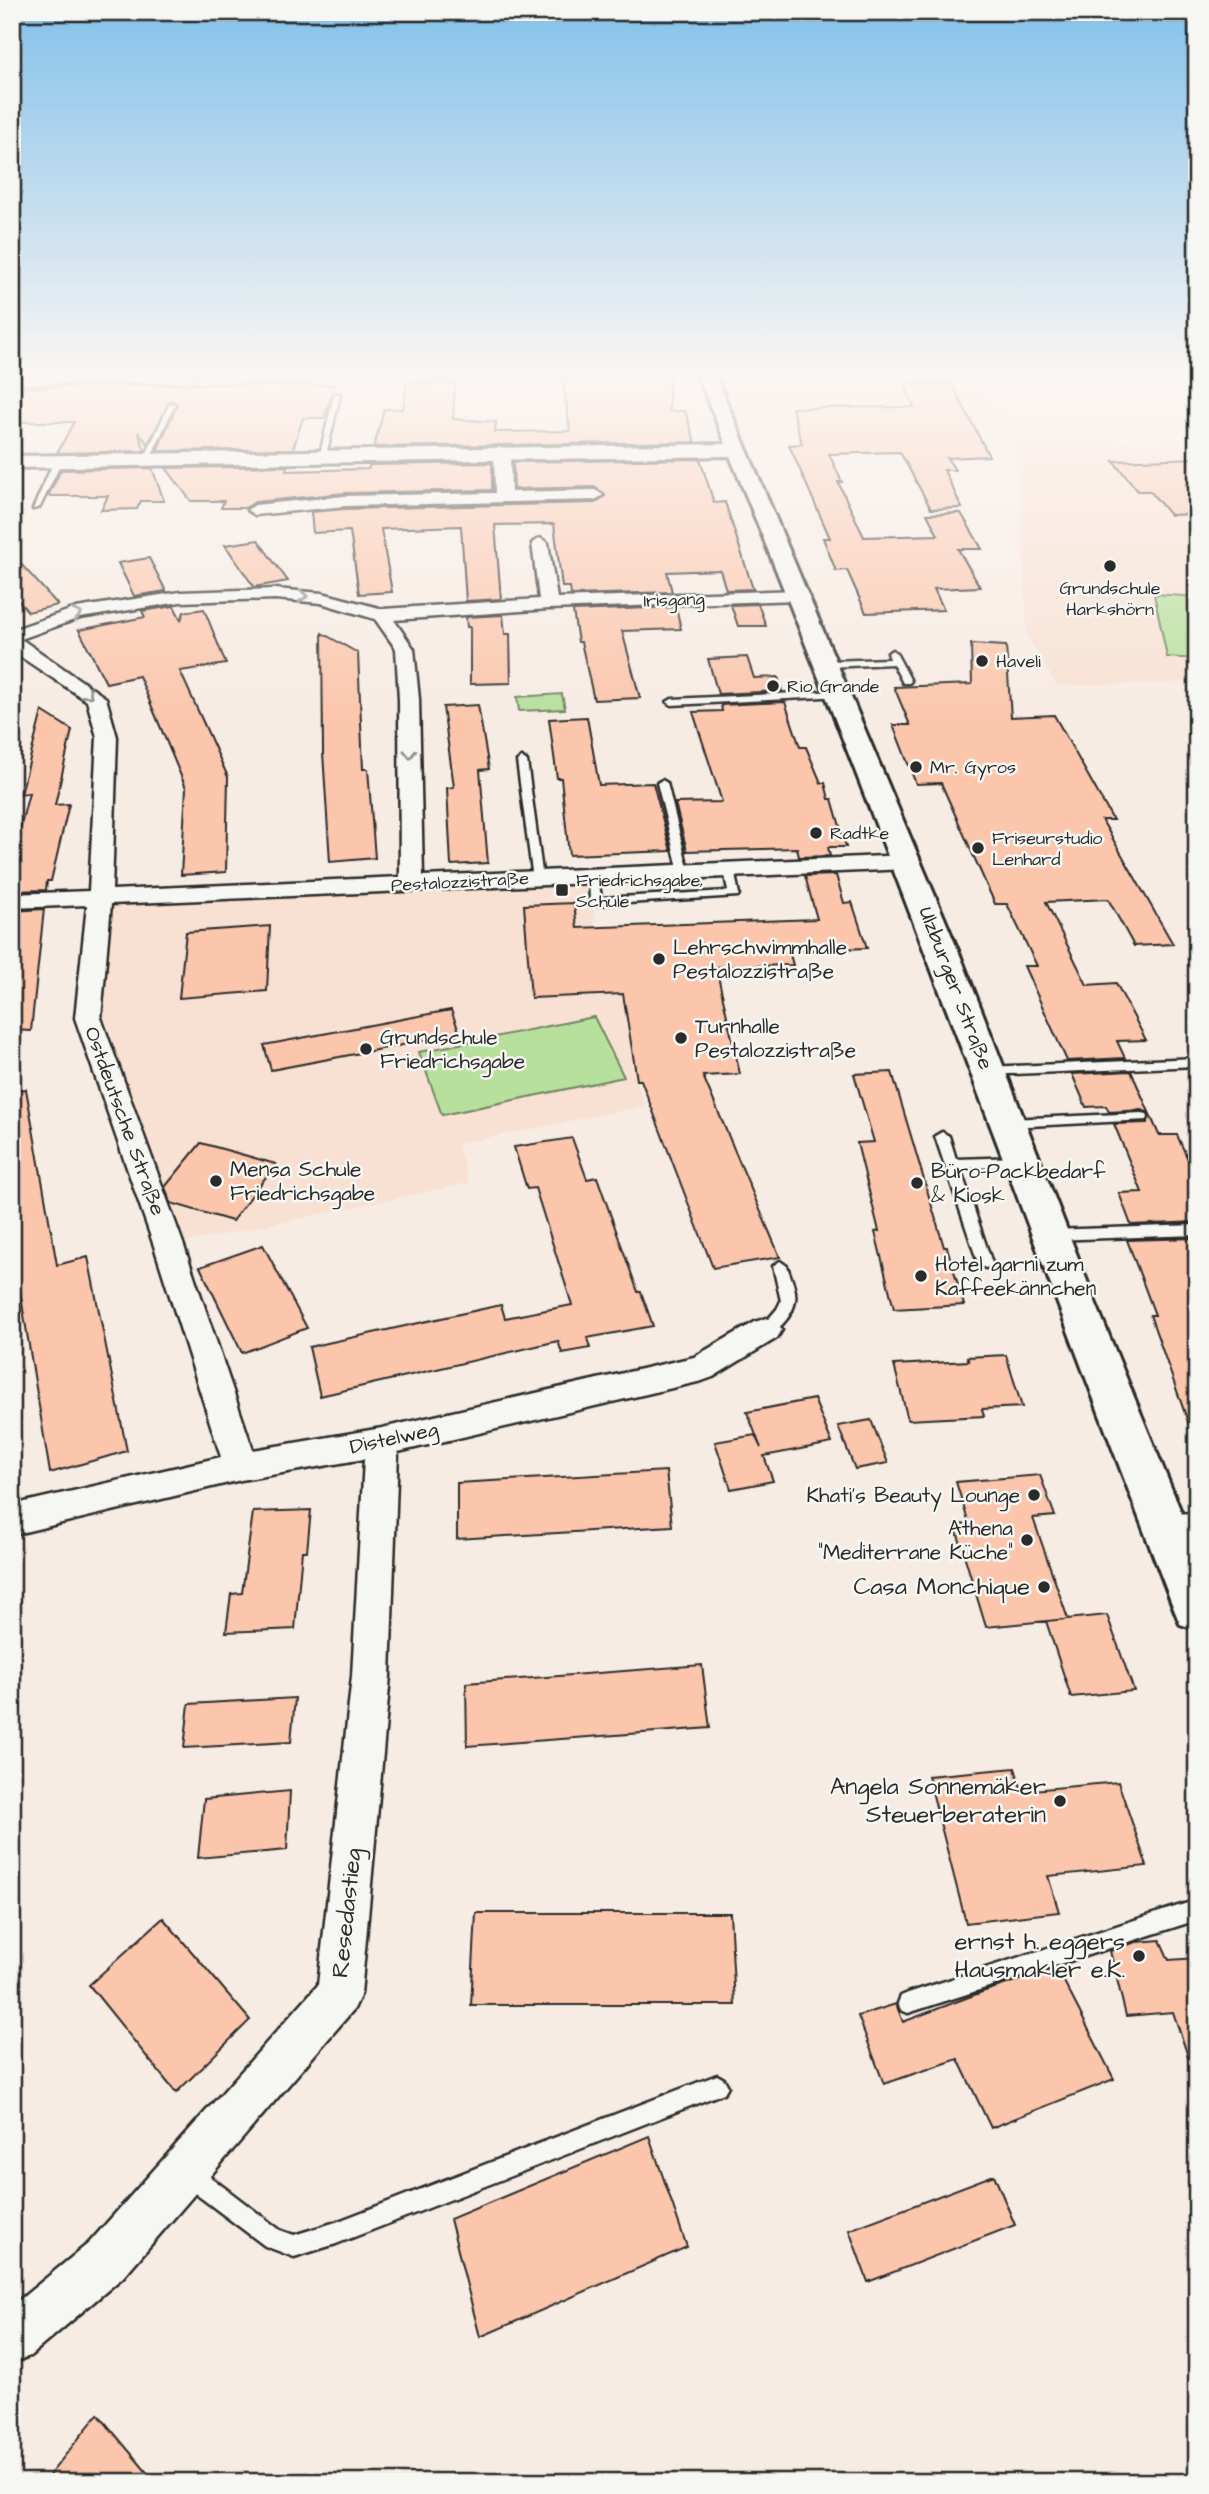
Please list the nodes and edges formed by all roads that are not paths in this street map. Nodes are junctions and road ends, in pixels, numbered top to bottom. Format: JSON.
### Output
{"nodes":[{"id":1,"x":45,"y":488,"type":"edge"},
{"id":2,"x":503,"y":488,"type":"edge"},
{"id":3,"x":754,"y":488,"type":"edge"},
{"id":4,"x":595,"y":495,"type":"dead end"},
{"id":5,"x":503,"y":498,"type":"junction"},
{"id":6,"x":36,"y":507,"type":"dead end"},
{"id":7,"x":256,"y":510,"type":"dead end"},
{"id":8,"x":540,"y":543,"type":"dead end"},
{"id":9,"x":799,"y":595,"type":"junction"},
{"id":10,"x":549,"y":604,"type":"junction"},
{"id":11,"x":382,"y":615,"type":"junction"},
{"id":12,"x":12,"y":636,"type":"edge"},
{"id":13,"x":12,"y":642,"type":"edge"},
{"id":14,"x":827,"y":664,"type":"junction"},
{"id":15,"x":906,"y":681,"type":"dead end"},
{"id":16,"x":839,"y":694,"type":"junction"},
{"id":17,"x":672,"y":702,"type":"dead end"},
{"id":18,"x":523,"y":761,"type":"dead end"},
{"id":19,"x":662,"y":783,"type":"dead end"},
{"id":20,"x":907,"y":862,"type":"junction"},
{"id":21,"x":729,"y":870,"type":"junction"},
{"id":22,"x":684,"y":872,"type":"junction"},
{"id":23,"x":593,"y":876,"type":"junction"},
{"id":24,"x":538,"y":879,"type":"junction"},
{"id":25,"x":412,"y":885,"type":"junction"},
{"id":26,"x":100,"y":896,"type":"junction"},
{"id":27,"x":12,"y":901,"type":"edge"},
{"id":28,"x":1197,"y":1062,"type":"edge"},
{"id":29,"x":988,"y":1071,"type":"junction"},
{"id":30,"x":1142,"y":1117,"type":"dead end"},
{"id":31,"x":1009,"y":1123,"type":"junction"},
{"id":32,"x":942,"y":1136,"type":"dead end"},
{"id":33,"x":1023,"y":1162,"type":"junction"},
{"id":34,"x":951,"y":1164,"type":"junction"},
{"id":35,"x":1197,"y":1230,"type":"edge"},
{"id":36,"x":1050,"y":1236,"type":"junction"},
{"id":37,"x":985,"y":1263,"type":"dead end"},
{"id":38,"x":780,"y":1266,"type":"dead end"},
{"id":39,"x":766,"y":1330,"type":"joint"},
{"id":40,"x":382,"y":1442,"type":"junction"},
{"id":41,"x":241,"y":1466,"type":"junction"},
{"id":42,"x":12,"y":1520,"type":"edge"},
{"id":43,"x":1182,"y":1529,"type":"edge"},
{"id":44,"x":1197,"y":1609,"type":"edge"},
{"id":45,"x":1197,"y":1910,"type":"edge"},
{"id":46,"x":908,"y":2003,"type":"dead end"},
{"id":47,"x":718,"y":2086,"type":"dead end"},
{"id":48,"x":184,"y":2171,"type":"junction"},
{"id":49,"x":12,"y":2338,"type":"edge"}],
"edges":[{"from":1,"to":6,"type":"lane"},
{"from":2,"to":5,"type":"street"},
{"from":3,"to":9,"type":"main road","name":"Ulzburger Straße"},
{"from":4,"to":5,"type":"street"},
{"from":5,"to":7,"type":"street"},
{"from":8,"to":10,"type":"street"},
{"from":9,"to":10,"type":"street","name":"Irisgang"},
{"from":9,"to":14,"type":"main road","name":"Ulzburger Straße"},
{"from":10,"to":11,"type":"street","name":"Irisgang"},
{"from":12,"to":11,"type":"street","one_way":true},
{"from":11,"to":25,"type":"street","one_way":true},
{"from":13,"to":26,"type":"street","name":"Ostdeutsche Straße","one_way":true},
{"from":14,"to":15,"type":"lane"},
{"from":14,"to":16,"type":"main road","name":"Ulzburger Straße"},
{"from":16,"to":17,"type":"lane"},
{"from":16,"to":20,"type":"main road","name":"Ulzburger Straße"},
{"from":18,"to":24,"type":"lane"},
{"from":19,"to":22,"type":"lane"},
{"from":20,"to":21,"type":"street","name":"Pestalozzistraße"},
{"from":20,"to":29,"type":"main road","name":"Ulzburger Straße"},
{"from":21,"to":22,"type":"street","name":"Pestalozzistraße"},
{"from":21,"to":23,"type":"lane"},
{"from":22,"to":23,"type":"street","name":"Pestalozzistraße"},
{"from":23,"to":24,"type":"street","name":"Pestalozzistraße"},
{"from":24,"to":25,"type":"street","name":"Pestalozzistraße"},
{"from":25,"to":26,"type":"street","name":"Pestalozzistraße"},
{"from":26,"to":27,"type":"street","name":"Pestalozzistraße"},
{"from":26,"to":41,"type":"street","name":"Ostdeutsche Straße"},
{"from":28,"to":29,"type":"lane"},
{"from":29,"to":31,"type":"main road","name":"Ulzburger Straße"},
{"from":30,"to":31,"type":"lane"},
{"from":31,"to":33,"type":"main road","name":"Ulzburger Straße"},
{"from":32,"to":34,"type":"lane"},
{"from":33,"to":34,"type":"lane"},
{"from":33,"to":36,"type":"main road","name":"Ulzburger Straße"},
{"from":34,"to":37,"type":"lane"},
{"from":35,"to":36,"type":"lane"},
{"from":36,"to":43,"type":"main road","name":"Ulzburger Straße"},
{"from":38,"to":39,"type":"lane"},
{"from":39,"to":40,"type":"street","name":"Distelweg"},
{"from":40,"to":41,"type":"street","name":"Distelweg"},
{"from":40,"to":48,"type":"street","name":"Resedastieg"},
{"from":41,"to":42,"type":"street","name":"Distelweg"},
{"from":43,"to":44,"type":"main road","name":"Ulzburger Straße"},
{"from":45,"to":46,"type":"lane"},
{"from":47,"to":48,"type":"lane"},
{"from":48,"to":49,"type":"street","name":"Resedastieg"}]}
